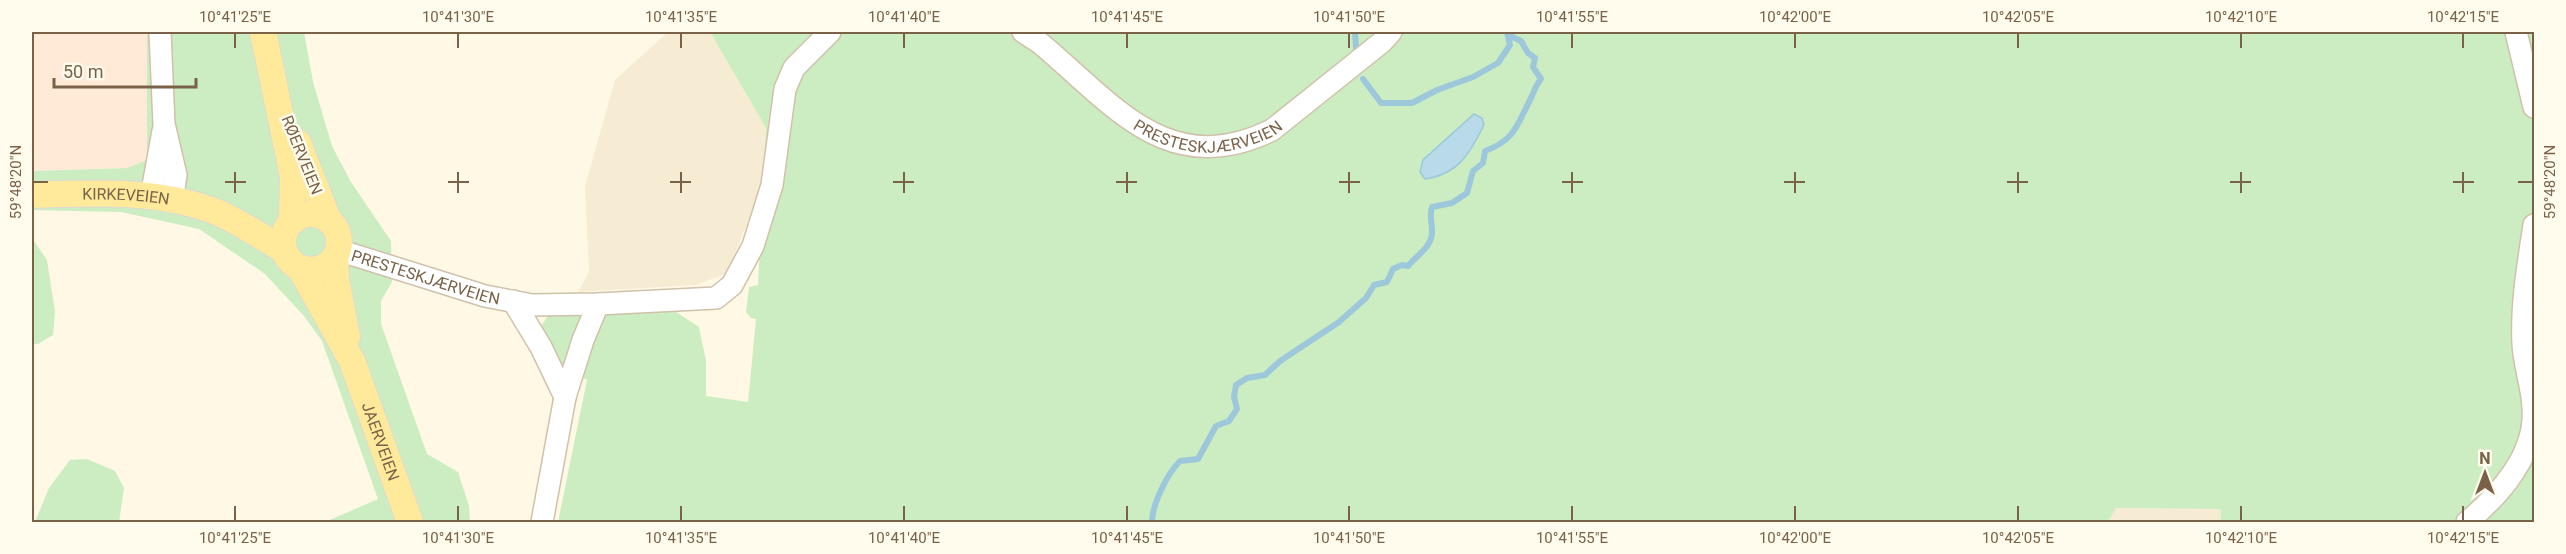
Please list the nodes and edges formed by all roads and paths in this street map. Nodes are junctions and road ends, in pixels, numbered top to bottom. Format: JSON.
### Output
{"nodes":[{"id":1,"x":160,"y":32,"type":"edge"},
{"id":2,"x":263,"y":32,"type":"edge"},
{"id":3,"x":830,"y":32,"type":"edge"},
{"id":4,"x":1023,"y":32,"type":"edge"},
{"id":5,"x":1391,"y":32,"type":"edge"},
{"id":6,"x":2516,"y":32,"type":"edge"},
{"id":7,"x":276,"y":90,"type":"junction"},
{"id":8,"x":2535,"y":107,"type":"edge"},
{"id":9,"x":32,"y":195,"type":"edge"},
{"id":10,"x":162,"y":199,"type":"junction"},
{"id":11,"x":328,"y":219,"type":"junction"},
{"id":12,"x":2535,"y":225,"type":"edge"},
{"id":13,"x":291,"y":241,"type":"junction"},
{"id":14,"x":337,"y":254,"type":"junction"},
{"id":15,"x":513,"y":302,"type":"junction"},
{"id":16,"x":598,"y":304,"type":"junction"},
{"id":17,"x":352,"y":361,"type":"junction"},
{"id":18,"x":565,"y":397,"type":"junction"},
{"id":19,"x":410,"y":522,"type":"edge"},
{"id":20,"x":542,"y":522,"type":"edge"},
{"id":21,"x":2467,"y":522,"type":"edge"}],
"edges":[{"from":1,"to":10,"type":"street"},
{"from":2,"to":7,"type":"main road","name":"RØERVEIEN"},
{"from":3,"to":16,"type":"street","name":"PRESTESKJÆRVEIEN"},
{"from":4,"to":5,"type":"street","name":"PRESTESKJÆRVEIEN"},
{"from":6,"to":8,"type":"street"},
{"from":7,"to":11,"type":"main road","name":"RØERVEIEN"},
{"from":7,"to":13,"type":"main road","name":"RØERVEIEN"},
{"from":9,"to":10,"type":"main road","name":"KIRKEVEIEN"},
{"from":10,"to":13,"type":"main road","name":"KIRKEVEIEN"},
{"from":11,"to":13,"type":"main road"},
{"from":11,"to":14,"type":"main road"},
{"from":12,"to":21,"type":"street"},
{"from":13,"to":14,"type":"main road"},
{"from":13,"to":17,"type":"main road","name":"JAERVEIEN"},
{"from":14,"to":15,"type":"street","name":"PRESTESKJÆRVEIEN"},
{"from":14,"to":17,"type":"main road","name":"JAERVEIEN"},
{"from":15,"to":16,"type":"street","name":"PRESTESKJÆRVEIEN"},
{"from":15,"to":18,"type":"street","name":"PRESTESKJÆRVEIEN"},
{"from":16,"to":18,"type":"street"},
{"from":17,"to":19,"type":"main road","name":"JAERVEIEN"},
{"from":18,"to":20,"type":"street"}]}
